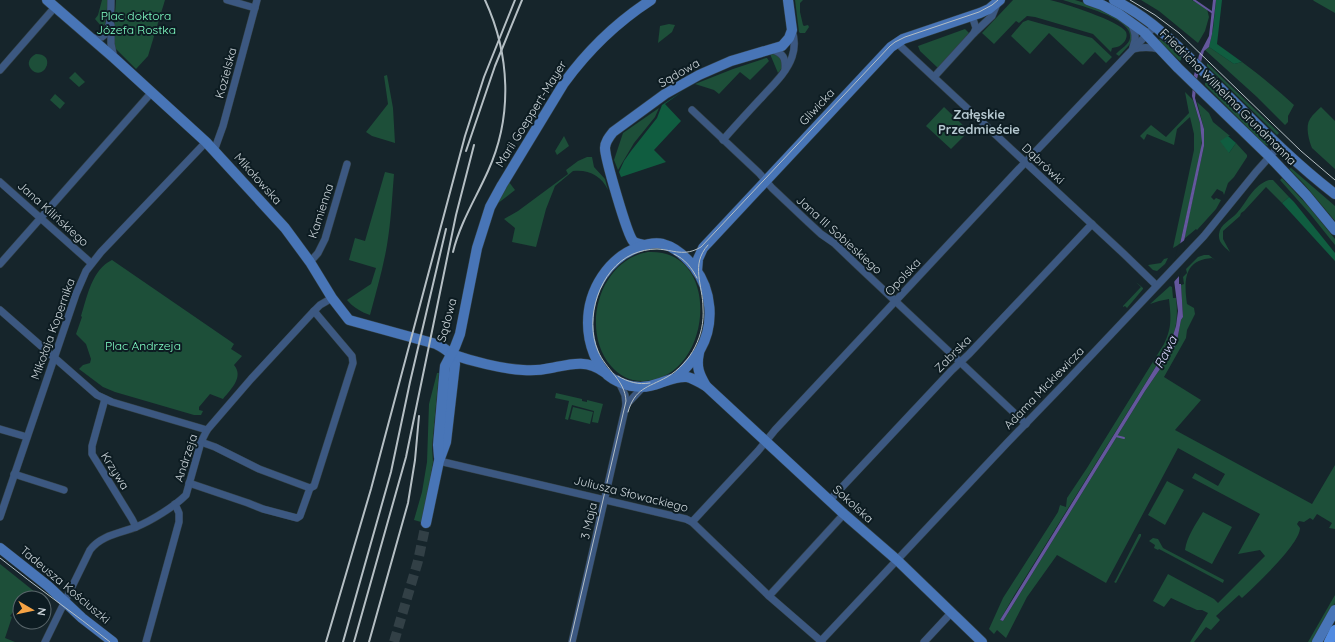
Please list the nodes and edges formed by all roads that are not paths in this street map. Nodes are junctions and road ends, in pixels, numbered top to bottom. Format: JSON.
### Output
{"nodes":[{"id":1,"x":47,"y":0,"type":"edge"},
{"id":2,"x":111,"y":0,"type":"edge"},
{"id":3,"x":227,"y":0,"type":"edge"},
{"id":4,"x":257,"y":0,"type":"edge"},
{"id":5,"x":651,"y":0,"type":"edge"},
{"id":6,"x":788,"y":0,"type":"edge"},
{"id":7,"x":1088,"y":0,"type":"edge"},
{"id":8,"x":1114,"y":0,"type":"edge"},
{"id":9,"x":997,"y":2,"type":"edge"},
{"id":10,"x":55,"y":7,"type":"junction"},
{"id":11,"x":255,"y":8,"type":"junction"},
{"id":12,"x":111,"y":11,"type":"junction"},
{"id":13,"x":972,"y":16,"type":"junction"},
{"id":14,"x":1130,"y":21,"type":"junction"},
{"id":15,"x":1155,"y":26,"type":"junction"},
{"id":16,"x":792,"y":30,"type":"junction"},
{"id":17,"x":974,"y":33,"type":"junction"},
{"id":18,"x":1146,"y":34,"type":"junction"},
{"id":19,"x":92,"y":38,"type":"junction"},
{"id":20,"x":897,"y":43,"type":"junction"},
{"id":21,"x":772,"y":49,"type":"junction"},
{"id":22,"x":1132,"y":49,"type":"junction"},
{"id":23,"x":1159,"y":49,"type":"junction"},
{"id":24,"x":114,"y":58,"type":"junction"},
{"id":25,"x":0,"y":70,"type":"edge"},
{"id":26,"x":785,"y":70,"type":"junction"},
{"id":27,"x":934,"y":77,"type":"junction"},
{"id":28,"x":152,"y":92,"type":"junction"},
{"id":29,"x":692,"y":110,"type":"dead end"},
{"id":30,"x":723,"y":140,"type":"junction"},
{"id":31,"x":206,"y":142,"type":"junction"},
{"id":32,"x":1279,"y":146,"type":"junction"},
{"id":33,"x":214,"y":151,"type":"junction"},
{"id":34,"x":1270,"y":157,"type":"junction"},
{"id":35,"x":1025,"y":162,"type":"junction"},
{"id":36,"x":347,"y":164,"type":"dead end"},
{"id":37,"x":766,"y":181,"type":"junction"},
{"id":38,"x":0,"y":182,"type":"edge"},
{"id":39,"x":1335,"y":194,"type":"edge"},
{"id":40,"x":40,"y":218,"type":"junction"},
{"id":41,"x":485,"y":223,"type":"joint"},
{"id":42,"x":1092,"y":224,"type":"junction"},
{"id":43,"x":1335,"y":230,"type":"edge"},
{"id":44,"x":645,"y":244,"type":"junction"},
{"id":45,"x":703,"y":248,"type":"junction"},
{"id":46,"x":681,"y":254,"type":"junction"},
{"id":47,"x":310,"y":262,"type":"junction"},
{"id":48,"x":91,"y":263,"type":"junction"},
{"id":49,"x":0,"y":264,"type":"edge"},
{"id":50,"x":697,"y":271,"type":"junction"},
{"id":51,"x":1156,"y":285,"type":"junction"},
{"id":52,"x":332,"y":298,"type":"junction"},
{"id":53,"x":896,"y":301,"type":"junction"},
{"id":54,"x":0,"y":310,"type":"edge"},
{"id":55,"x":314,"y":311,"type":"junction"},
{"id":56,"x":701,"y":350,"type":"junction"},
{"id":57,"x":451,"y":354,"type":"junction"},
{"id":58,"x":54,"y":358,"type":"junction"},
{"id":59,"x":961,"y":362,"type":"junction"},
{"id":60,"x":609,"y":376,"type":"junction"},
{"id":61,"x":677,"y":377,"type":"junction"},
{"id":62,"x":619,"y":382,"type":"junction"},
{"id":63,"x":644,"y":386,"type":"junction"},
{"id":64,"x":706,"y":386,"type":"junction"},
{"id":65,"x":105,"y":399,"type":"junction"},
{"id":66,"x":626,"y":405,"type":"junction"},
{"id":67,"x":1026,"y":424,"type":"junction"},
{"id":68,"x":0,"y":429,"type":"edge"},
{"id":69,"x":207,"y":430,"type":"junction"},
{"id":70,"x":27,"y":437,"type":"junction"},
{"id":71,"x":766,"y":441,"type":"junction"},
{"id":72,"x":201,"y":442,"type":"junction"},
{"id":73,"x":440,"y":461,"type":"junction"},
{"id":74,"x":14,"y":474,"type":"junction"},
{"id":75,"x":189,"y":483,"type":"junction"},
{"id":76,"x":310,"y":488,"type":"junction"},
{"id":77,"x":64,"y":490,"type":"dead end"},
{"id":78,"x":605,"y":500,"type":"junction"},
{"id":79,"x":829,"y":501,"type":"junction"},
{"id":80,"x":175,"y":504,"type":"junction"},
{"id":81,"x":844,"y":514,"type":"junction"},
{"id":82,"x":0,"y":517,"type":"edge"},
{"id":83,"x":692,"y":522,"type":"junction"},
{"id":84,"x":426,"y":523,"type":"tunnel mouth"},
{"id":85,"x":136,"y":527,"type":"junction"},
{"id":86,"x":0,"y":548,"type":"edge"},
{"id":87,"x":897,"y":560,"type":"junction"},
{"id":88,"x":769,"y":596,"type":"junction"},
{"id":89,"x":64,"y":601,"type":"junction"},
{"id":90,"x":1335,"y":610,"type":"edge"},
{"id":91,"x":951,"y":613,"type":"junction"},
{"id":92,"x":1335,"y":630,"type":"edge"},
{"id":93,"x":45,"y":642,"type":"edge"},
{"id":94,"x":113,"y":642,"type":"edge"},
{"id":95,"x":146,"y":642,"type":"edge"},
{"id":96,"x":572,"y":642,"type":"edge"},
{"id":97,"x":821,"y":642,"type":"edge"},
{"id":98,"x":924,"y":642,"type":"edge"},
{"id":99,"x":982,"y":642,"type":"edge"},
{"id":100,"x":1318,"y":642,"type":"edge"},
{"id":101,"x":1329,"y":642,"type":"edge"}],
"edges":[{"from":1,"to":10,"type":"street","name":"Mikołowska"},
{"from":2,"to":12,"type":"street"},
{"from":3,"to":11,"type":"street"},
{"from":4,"to":11,"type":"street","name":"Kozielska"},
{"from":5,"to":41,"type":"street","name":"Marii Goeppert-Mayer"},
{"from":6,"to":16,"type":"street"},
{"from":7,"to":14,"type":"street","name":"Friedricha Wilhelma Grundmanna"},
{"from":8,"to":15,"type":"street","name":"Friedricha Wilhelma Grundmanna"},
{"from":9,"to":13,"type":"street","name":"Gliwicka"},
{"from":9,"to":17,"type":"street","name":"Gliwicka"},
{"from":10,"to":19,"type":"street","name":"Mikołowska"},
{"from":10,"to":25,"type":"street"},
{"from":11,"to":33,"type":"street","name":"Kozielska"},
{"from":12,"to":19,"type":"street"},
{"from":12,"to":24,"type":"street"},
{"from":13,"to":17,"type":"street"},
{"from":13,"to":20,"type":"street","name":"Gliwicka"},
{"from":14,"to":18,"type":"street","name":"Friedricha Wilhelma Grundmanna"},
{"from":14,"to":22,"type":"street"},
{"from":15,"to":18,"type":"street","name":"Opolska"},
{"from":15,"to":32,"type":"street","name":"Friedricha Wilhelma Grundmanna"},
{"from":16,"to":21,"type":"street","name":"Sądowa"},
{"from":16,"to":26,"type":"street"},
{"from":17,"to":27,"type":"street","name":"Gliwicka"},
{"from":18,"to":22,"type":"street","name":"Opolska"},
{"from":18,"to":23,"type":"street","name":"Friedricha Wilhelma Grundmanna"},
{"from":19,"to":24,"type":"street","name":"Mikołowska"},
{"from":20,"to":27,"type":"street","name":"Dąbrówki"},
{"from":20,"to":37,"type":"street","name":"Gliwicka"},
{"from":21,"to":26,"type":"street"},
{"from":21,"to":44,"type":"street","name":"Sądowa"},
{"from":22,"to":23,"type":"street"},
{"from":22,"to":35,"type":"street","name":"Opolska"},
{"from":23,"to":34,"type":"street","name":"Friedricha Wilhelma Grundmanna"},
{"from":24,"to":28,"type":"street","name":"Mikołowska"},
{"from":26,"to":30,"type":"street"},
{"from":27,"to":35,"type":"street","name":"Dąbrówki"},
{"from":28,"to":31,"type":"street","name":"Mikołowska"},
{"from":28,"to":40,"type":"street"},
{"from":29,"to":30,"type":"street","name":"Jana III Sobieskiego"},
{"from":30,"to":37,"type":"street","name":"Jana III Sobieskiego"},
{"from":31,"to":33,"type":"street","name":"Mikołowska"},
{"from":31,"to":48,"type":"street","name":"Mikołaja Kopernika"},
{"from":32,"to":34,"type":"street","name":"Adama Mickiewicza"},
{"from":32,"to":39,"type":"street","name":"Friedricha Wilhelma Grundmanna"},
{"from":33,"to":47,"type":"street","name":"Mikołowska"},
{"from":34,"to":43,"type":"street","name":"Friedricha Wilhelma Grundmanna"},
{"from":34,"to":51,"type":"street","name":"Adama Mickiewicza"},
{"from":35,"to":42,"type":"street","name":"Dąbrówki"},
{"from":35,"to":53,"type":"street","name":"Opolska"},
{"from":36,"to":47,"type":"street","name":"Kamienna"},
{"from":37,"to":45,"type":"street","name":"Gliwicka"},
{"from":37,"to":53,"type":"street","name":"Jana III Sobieskiego"},
{"from":38,"to":40,"type":"street","name":"Jana Kilińskiego"},
{"from":40,"to":48,"type":"street","name":"Jana Kilińskiego"},
{"from":40,"to":49,"type":"street"},
{"from":41,"to":57,"type":"street","name":"Sądowa"},
{"from":42,"to":51,"type":"street","name":"Dąbrówki"},
{"from":42,"to":59,"type":"street","name":"Zabrska"},
{"from":44,"to":46,"type":"street"},
{"from":44,"to":60,"type":"street"},
{"from":45,"to":46,"type":"street","name":"Gliwicka"},
{"from":45,"to":50,"type":"street","name":"Gliwicka"},
{"from":46,"to":50,"type":"street"},
{"from":47,"to":52,"type":"street","name":"Mikołowska"},
{"from":48,"to":58,"type":"street","name":"Mikołaja Kopernika"},
{"from":50,"to":56,"type":"street"},
{"from":51,"to":67,"type":"street","name":"Adama Mickiewicza"},
{"from":52,"to":55,"type":"street","name":"Andrzeja"},
{"from":52,"to":57,"type":"street","name":"Mikołowska"},
{"from":53,"to":59,"type":"street","name":"Jana III Sobieskiego"},
{"from":53,"to":71,"type":"street","name":"Opolska"},
{"from":54,"to":58,"type":"street"},
{"from":55,"to":69,"type":"street","name":"Andrzeja"},
{"from":55,"to":76,"type":"street"},
{"from":56,"to":61,"type":"street"},
{"from":56,"to":64,"type":"street","name":"Sokolska"},
{"from":57,"to":60,"type":"street","name":"Mikołowska"},
{"from":57,"to":73,"type":"street"},
{"from":58,"to":65,"type":"street"},
{"from":58,"to":70,"type":"street","name":"Mikołaja Kopernika"},
{"from":59,"to":67,"type":"street","name":"Jana III Sobieskiego"},
{"from":59,"to":79,"type":"street","name":"Zabrska"},
{"from":60,"to":62,"type":"street"},
{"from":61,"to":63,"type":"street"},
{"from":61,"to":64,"type":"street","name":"Sokolska"},
{"from":62,"to":63,"type":"street"},
{"from":62,"to":66,"type":"street","name":"3 Maja"},
{"from":63,"to":66,"type":"street"},
{"from":64,"to":71,"type":"street","name":"Sokolska"},
{"from":65,"to":69,"type":"street"},
{"from":65,"to":85,"type":"street","name":"Krzywa"},
{"from":66,"to":78,"type":"street","name":"3 Maja"},
{"from":67,"to":87,"type":"street","name":"Adama Mickiewicza"},
{"from":68,"to":70,"type":"street"},
{"from":69,"to":72,"type":"street","name":"Andrzeja"},
{"from":70,"to":74,"type":"street","name":"Mikołaja Kopernika"},
{"from":71,"to":79,"type":"street","name":"Sokolska"},
{"from":71,"to":83,"type":"street","name":"Opolska"},
{"from":72,"to":75,"type":"street","name":"Andrzeja"},
{"from":72,"to":76,"type":"street"},
{"from":73,"to":78,"type":"street","name":"Juliusza Słowackiego"},
{"from":73,"to":84,"type":"street"},
{"from":74,"to":77,"type":"street"},
{"from":74,"to":82,"type":"street","name":"Mikołaja Kopernika"},
{"from":75,"to":76,"type":"street"},
{"from":75,"to":80,"type":"street","name":"Andrzeja"},
{"from":78,"to":83,"type":"street","name":"Juliusza Słowackiego"},
{"from":78,"to":96,"type":"street","name":"3 Maja"},
{"from":79,"to":81,"type":"street","name":"Sokolska"},
{"from":80,"to":85,"type":"street","name":"Andrzeja"},
{"from":80,"to":95,"type":"street"},
{"from":81,"to":87,"type":"street","name":"Sokolska"},
{"from":81,"to":88,"type":"street"},
{"from":83,"to":88,"type":"street","name":"Juliusza Słowackiego"},
{"from":85,"to":89,"type":"street","name":"Andrzeja"},
{"from":86,"to":89,"type":"street","name":"Tadeusza Kościuszki"},
{"from":87,"to":91,"type":"street","name":"Sokolska"},
{"from":87,"to":97,"type":"street","name":"Adama Mickiewicza"},
{"from":88,"to":97,"type":"street","name":"Juliusza Słowackiego"},
{"from":89,"to":93,"type":"street","name":"Andrzeja"},
{"from":89,"to":94,"type":"street","name":"Tadeusza Kościuszki"},
{"from":90,"to":100,"type":"street"},
{"from":91,"to":98,"type":"street"},
{"from":91,"to":99,"type":"street","name":"Sokolska"},
{"from":92,"to":101,"type":"main road"}]}
